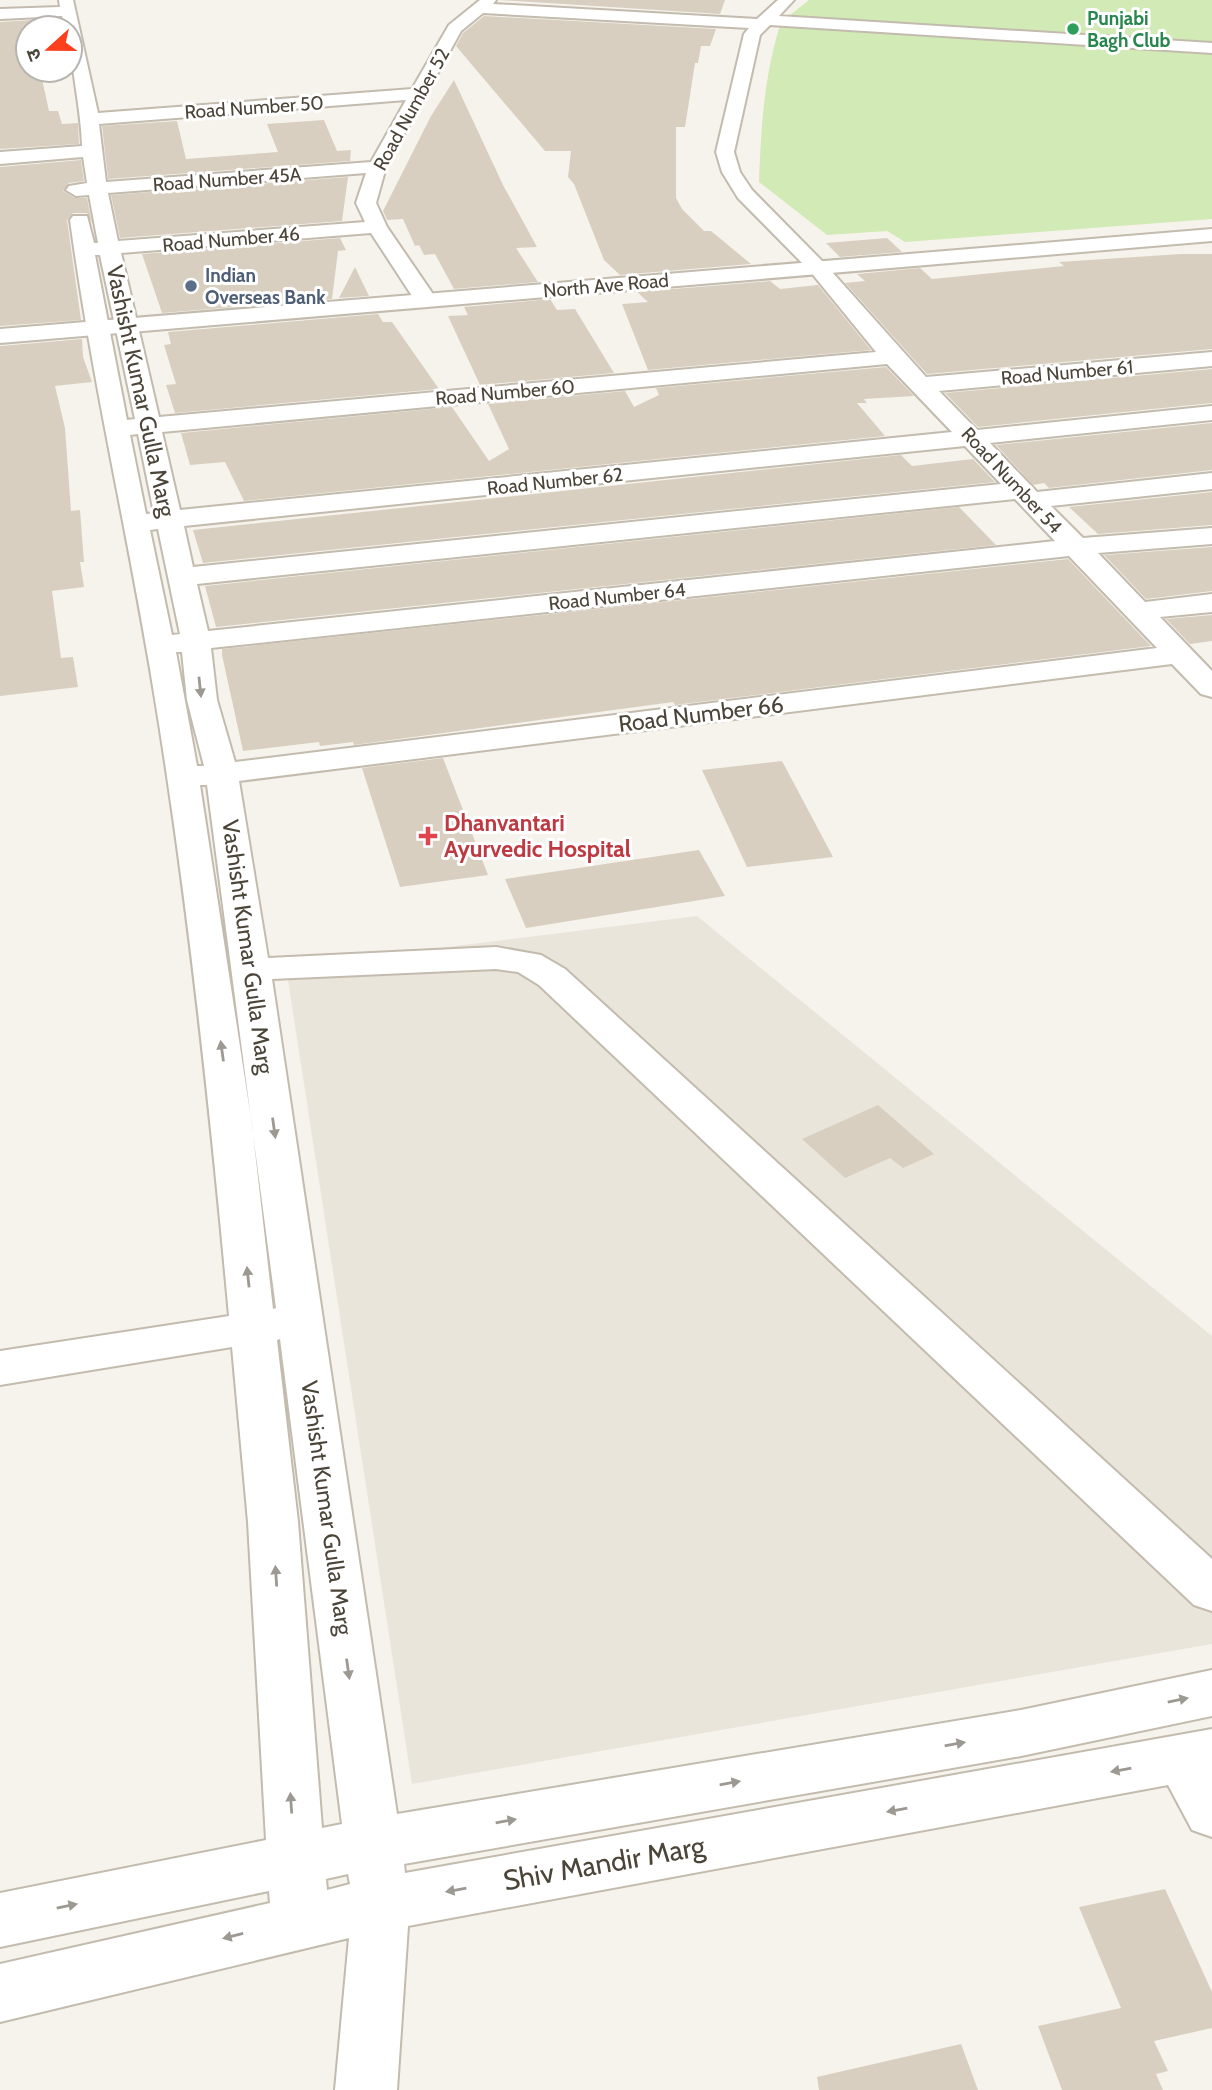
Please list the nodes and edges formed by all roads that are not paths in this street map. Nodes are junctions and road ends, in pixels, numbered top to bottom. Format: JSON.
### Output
{"nodes":[{"id":1,"x":787,"y":0,"type":"edge"},
{"id":2,"x":483,"y":4,"type":"edge"},
{"id":3,"x":67,"y":6,"type":"edge"},
{"id":4,"x":10,"y":9,"type":"edge"},
{"id":5,"x":48,"y":13,"type":"edge"},
{"id":6,"x":762,"y":22,"type":"junction"},
{"id":7,"x":1212,"y":48,"type":"edge"},
{"id":8,"x":59,"y":84,"type":"edge"},
{"id":9,"x":418,"y":94,"type":"junction"},
{"id":10,"x":90,"y":119,"type":"junction"},
{"id":11,"x":81,"y":152,"type":"junction"},
{"id":12,"x":0,"y":158,"type":"edge"},
{"id":13,"x":377,"y":167,"type":"junction"},
{"id":14,"x":87,"y":189,"type":"junction"},
{"id":15,"x":377,"y":227,"type":"junction"},
{"id":16,"x":1212,"y":228,"type":"edge"},
{"id":17,"x":1212,"y":235,"type":"edge"},
{"id":18,"x":97,"y":249,"type":"junction"},
{"id":19,"x":813,"y":264,"type":"junction"},
{"id":20,"x":423,"y":295,"type":"junction"},
{"id":21,"x":111,"y":321,"type":"junction"},
{"id":22,"x":0,"y":324,"type":"edge"},
{"id":23,"x":0,"y":336,"type":"edge"},
{"id":24,"x":893,"y":357,"type":"junction"},
{"id":25,"x":1212,"y":359,"type":"edge"},
{"id":26,"x":921,"y":385,"type":"junction"},
{"id":27,"x":1212,"y":413,"type":"edge"},
{"id":28,"x":132,"y":427,"type":"junction"},
{"id":29,"x":973,"y":438,"type":"junction"},
{"id":30,"x":1212,"y":481,"type":"edge"},
{"id":31,"x":1027,"y":495,"type":"junction"},
{"id":32,"x":153,"y":521,"type":"junction"},
{"id":33,"x":1212,"y":536,"type":"edge"},
{"id":34,"x":1074,"y":547,"type":"junction"},
{"id":35,"x":180,"y":577,"type":"junction"},
{"id":36,"x":1212,"y":603,"type":"edge"},
{"id":37,"x":1139,"y":611,"type":"junction"},
{"id":38,"x":178,"y":643,"type":"junction"},
{"id":39,"x":1179,"y":654,"type":"junction"},
{"id":40,"x":1212,"y":688,"type":"edge"},
{"id":41,"x":222,"y":773,"type":"junction"},
{"id":42,"x":183,"y":778,"type":"junction"},
{"id":43,"x":252,"y":971,"type":"junction"},
{"id":44,"x":301,"y":1320,"type":"junction"},
{"id":45,"x":253,"y":1327,"type":"junction"},
{"id":46,"x":0,"y":1368,"type":"edge"},
{"id":47,"x":1212,"y":1590,"type":"edge"},
{"id":48,"x":1212,"y":1693,"type":"edge"},
{"id":49,"x":1198,"y":1756,"type":"edge"},
{"id":50,"x":1212,"y":1812,"type":"edge"},
{"id":51,"x":372,"y":1844,"type":"junction"},
{"id":52,"x":294,"y":1860,"type":"junction"},
{"id":53,"x":381,"y":1903,"type":"junction"},
{"id":54,"x":0,"y":1920,"type":"edge"},
{"id":55,"x":300,"y":1920,"type":"junction"},
{"id":56,"x":0,"y":1993,"type":"edge"},
{"id":57,"x":366,"y":2090,"type":"edge"}],
"edges":[{"from":1,"to":6,"type":"street"},
{"from":2,"to":6,"type":"street"},
{"from":2,"to":9,"type":"street","name":"Road Number 52"},
{"from":3,"to":5,"type":"street"},
{"from":3,"to":10,"type":"street","name":"Vashisht Kumar Gulla Marg"},
{"from":4,"to":5,"type":"street"},
{"from":6,"to":7,"type":"street"},
{"from":6,"to":19,"type":"street","name":"Road Number 54"},
{"from":8,"to":11,"type":"street","name":"Vashisht Kumar Gulla Marg"},
{"from":9,"to":10,"type":"street","name":"Road Number 50"},
{"from":9,"to":13,"type":"street","name":"Road Number 52"},
{"from":10,"to":11,"type":"street","name":"Vashisht Kumar Gulla Marg"},
{"from":11,"to":12,"type":"street"},
{"from":11,"to":14,"type":"street","name":"Vashisht Kumar Gulla Marg"},
{"from":13,"to":14,"type":"street","name":"Road Number 45A"},
{"from":13,"to":15,"type":"street","name":"Road Number 52"},
{"from":14,"to":18,"type":"street","name":"Vashisht Kumar Gulla Marg"},
{"from":15,"to":18,"type":"street","name":"Road Number 46"},
{"from":15,"to":20,"type":"street","name":"Road Number 52"},
{"from":16,"to":19,"type":"street"},
{"from":17,"to":19,"type":"street","name":"North Ave Road"},
{"from":18,"to":21,"type":"street","name":"Vashisht Kumar Gulla Marg"},
{"from":19,"to":20,"type":"street","name":"North Ave Road"},
{"from":19,"to":24,"type":"street","name":"Road Number 54"},
{"from":20,"to":21,"type":"street","name":"North Ave Road"},
{"from":21,"to":22,"type":"street"},
{"from":21,"to":23,"type":"street"},
{"from":21,"to":28,"type":"street","name":"Vashisht Kumar Gulla Marg"},
{"from":24,"to":26,"type":"street","name":"Road Number 54"},
{"from":24,"to":28,"type":"street","name":"Road Number 60"},
{"from":25,"to":26,"type":"street","name":"Road Number 61"},
{"from":26,"to":29,"type":"street","name":"Road Number 54"},
{"from":27,"to":29,"type":"street","name":"Road Number 62"},
{"from":28,"to":32,"type":"street","name":"Vashisht Kumar Gulla Marg"},
{"from":29,"to":31,"type":"street","name":"Road Number 54"},
{"from":29,"to":32,"type":"street","name":"Road Number 62"},
{"from":30,"to":31,"type":"street"},
{"from":31,"to":34,"type":"street","name":"Road Number 54"},
{"from":31,"to":35,"type":"street"},
{"from":32,"to":35,"type":"street","name":"Vashisht Kumar Gulla Marg"},
{"from":32,"to":38,"type":"street","name":"Vashisht Kumar Gulla Marg"},
{"from":33,"to":34,"type":"street","name":"Road Number 64"},
{"from":34,"to":37,"type":"street","name":"Road Number 54"},
{"from":34,"to":38,"type":"street","name":"Road Number 64"},
{"from":35,"to":38,"type":"street","name":"Vashisht Kumar Gulla Marg"},
{"from":36,"to":37,"type":"street"},
{"from":37,"to":39,"type":"street","name":"Road Number 54"},
{"from":38,"to":41,"type":"street","name":"Vashisht Kumar Gulla Marg","one_way":true},
{"from":38,"to":42,"type":"street","name":"Vashisht Kumar Gulla Marg"},
{"from":39,"to":40,"type":"street","name":"Road Number 54"},
{"from":39,"to":41,"type":"street","name":"Road Number 66"},
{"from":41,"to":42,"type":"street","name":"Road Number 66"},
{"from":41,"to":43,"type":"street","name":"Vashisht Kumar Gulla Marg"},
{"from":45,"to":42,"type":"street","name":"Vashisht Kumar Gulla Marg","one_way":true},
{"from":43,"to":44,"type":"street","name":"Vashisht Kumar Gulla Marg","one_way":true},
{"from":43,"to":47,"type":"street"},
{"from":44,"to":45,"type":"street"},
{"from":44,"to":51,"type":"street","name":"Vashisht Kumar Gulla Marg","one_way":true},
{"from":45,"to":46,"type":"street"},
{"from":52,"to":45,"type":"street","name":"Vashisht Kumar Gulla Marg","one_way":true},
{"from":51,"to":48,"type":"street","one_way":true},
{"from":49,"to":50,"type":"street"},
{"from":49,"to":53,"type":"street","name":"Shiv Mandir Marg","one_way":true},
{"from":51,"to":52,"type":"street"},
{"from":51,"to":53,"type":"street","name":"Vashisht Kumar Gulla Marg"},
{"from":54,"to":52,"type":"street","one_way":true},
{"from":52,"to":55,"type":"street","name":"Vashisht Kumar Gulla Marg"},
{"from":53,"to":55,"type":"street","name":"Shiv Mandir Marg"},
{"from":53,"to":57,"type":"street","name":"Vashisht Kumar Gulla Marg"},
{"from":55,"to":56,"type":"street","name":"Shiv Mandir Marg","one_way":true}]}
